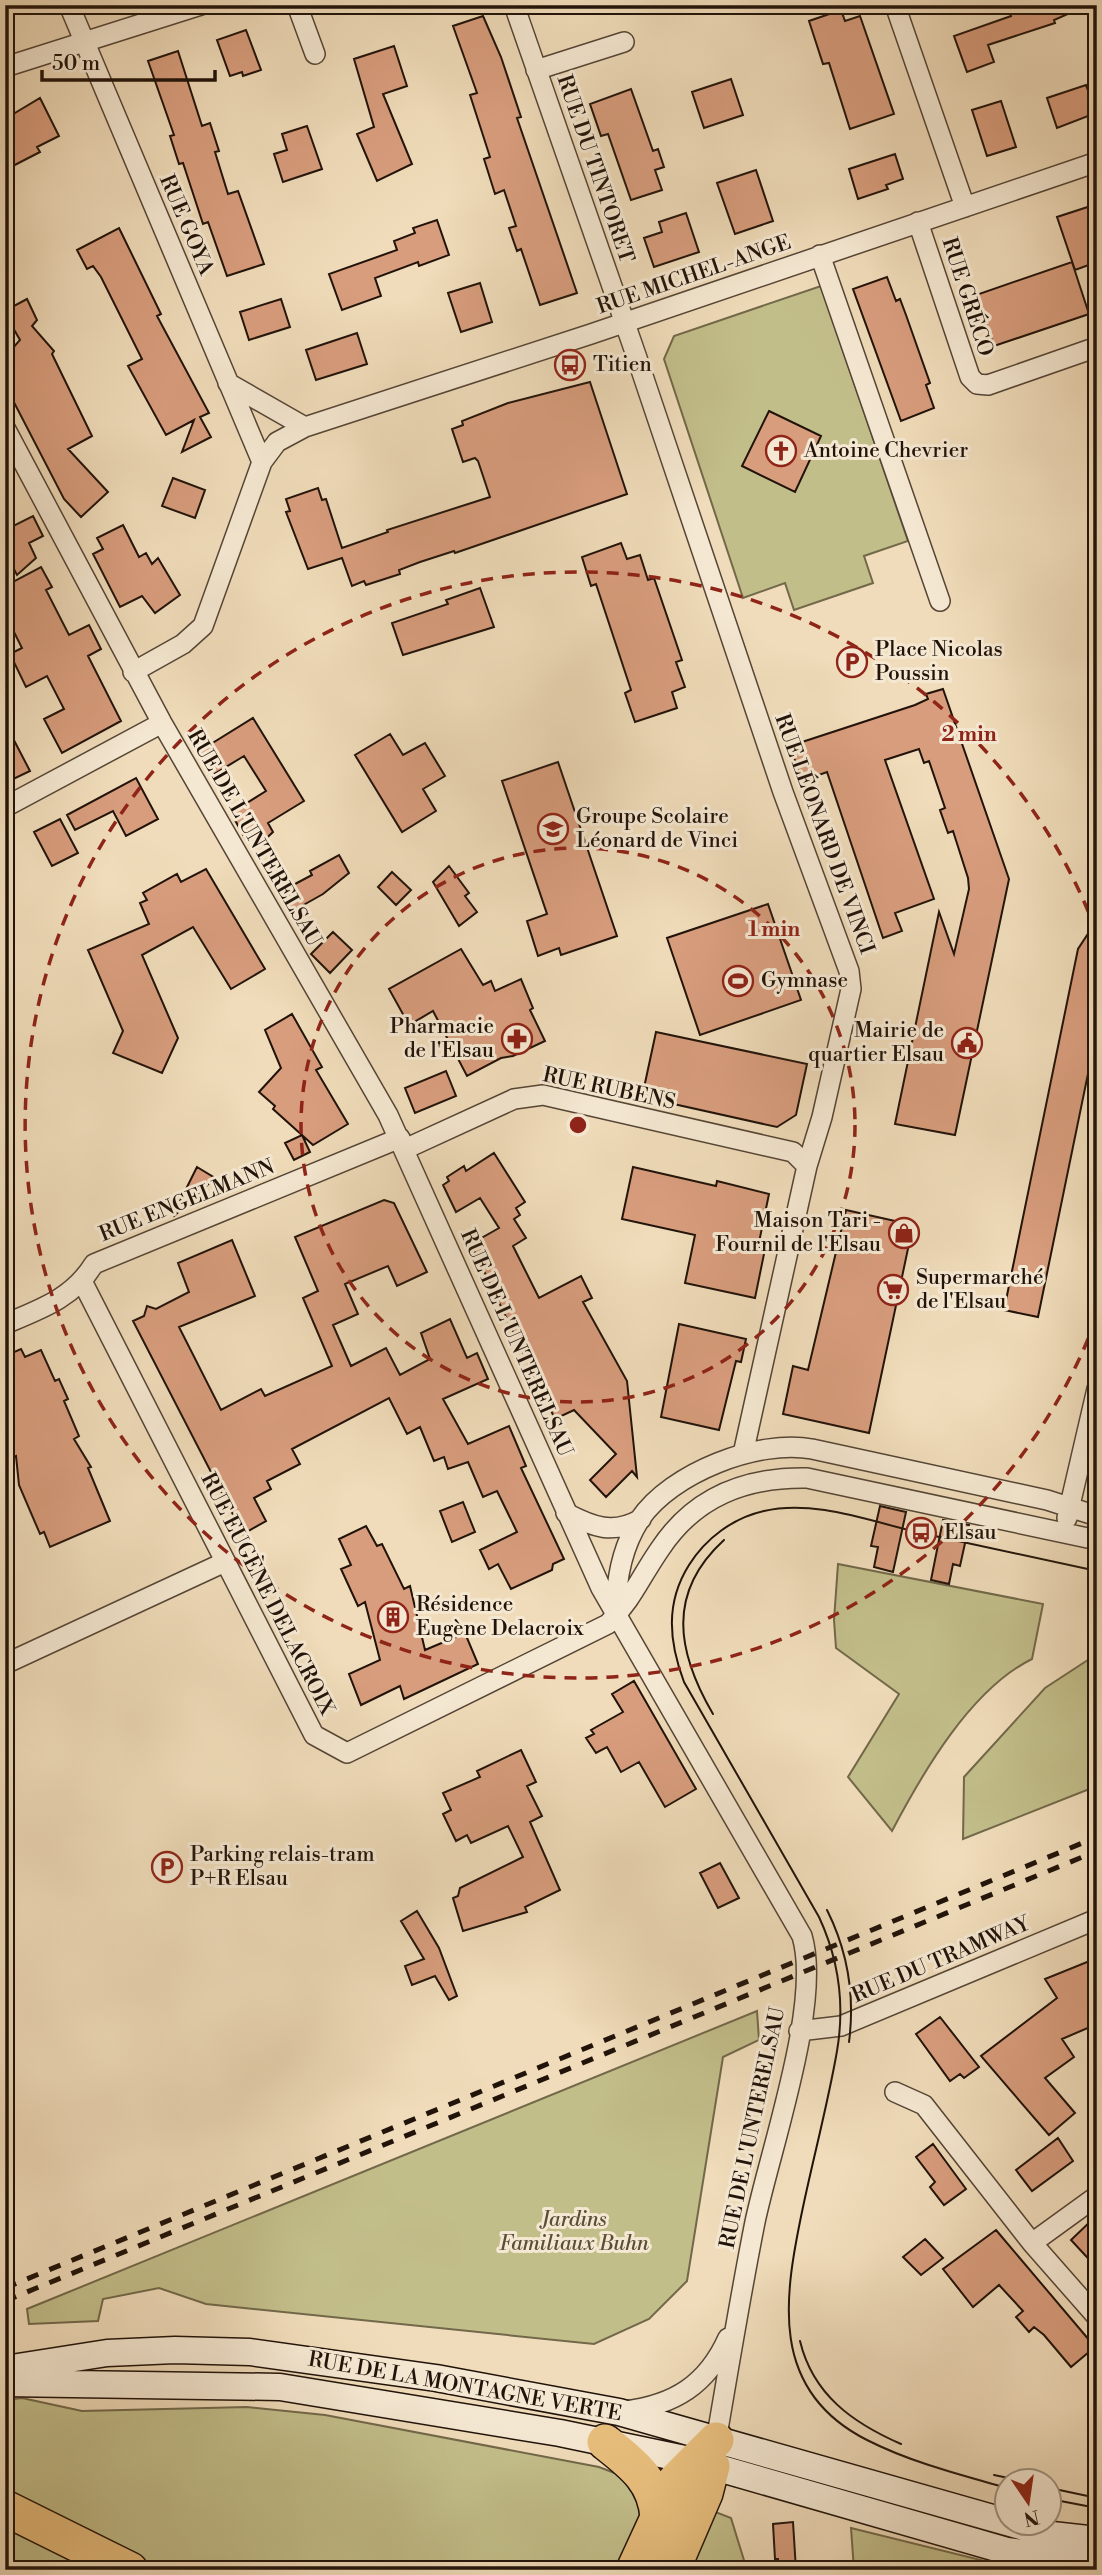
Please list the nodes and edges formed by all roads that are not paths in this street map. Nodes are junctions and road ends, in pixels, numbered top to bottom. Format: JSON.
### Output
{"nodes":[{"id":1,"x":69,"y":5,"type":"edge"},
{"id":2,"x":201,"y":5,"type":"edge"},
{"id":3,"x":297,"y":5,"type":"edge"},
{"id":4,"x":514,"y":5,"type":"edge"},
{"id":5,"x":901,"y":9,"type":"edge"},
{"id":6,"x":624,"y":42,"type":"dead end"},
{"id":7,"x":84,"y":44,"type":"junction"},
{"id":8,"x":314,"y":54,"type":"dead end"},
{"id":9,"x":5,"y":67,"type":"edge"},
{"id":10,"x":536,"y":70,"type":"junction"},
{"id":11,"x":1097,"y":162,"type":"edge"},
{"id":12,"x":965,"y":206,"type":"junction"},
{"id":13,"x":918,"y":222,"type":"junction"},
{"id":14,"x":820,"y":255,"type":"junction"},
{"id":15,"x":625,"y":323,"type":"junction"},
{"id":16,"x":1097,"y":347,"type":"edge"},
{"id":17,"x":229,"y":383,"type":"junction"},
{"id":18,"x":305,"y":427,"type":"junction"},
{"id":19,"x":5,"y":428,"type":"edge"},
{"id":20,"x":262,"y":462,"type":"junction"},
{"id":21,"x":940,"y":601,"type":"dead end"},
{"id":22,"x":133,"y":672,"type":"junction"},
{"id":23,"x":162,"y":723,"type":"junction"},
{"id":24,"x":5,"y":807,"type":"edge"},
{"id":25,"x":402,"y":1143,"type":"junction"},
{"id":26,"x":807,"y":1166,"type":"junction"},
{"id":27,"x":83,"y":1283,"type":"junction"},
{"id":28,"x":5,"y":1324,"type":"edge"},
{"id":29,"x":1097,"y":1389,"type":"edge"},
{"id":30,"x":743,"y":1454,"type":"junction"},
{"id":31,"x":1070,"y":1506,"type":"junction"},
{"id":32,"x":566,"y":1513,"type":"junction"},
{"id":33,"x":1097,"y":1517,"type":"edge"},
{"id":34,"x":641,"y":1519,"type":"junction"},
{"id":35,"x":1062,"y":1532,"type":"junction"},
{"id":36,"x":1097,"y":1539,"type":"edge"},
{"id":37,"x":225,"y":1562,"type":"junction"},
{"id":38,"x":616,"y":1616,"type":"junction"},
{"id":39,"x":5,"y":1664,"type":"edge"},
{"id":40,"x":1097,"y":1919,"type":"edge"},
{"id":41,"x":799,"y":2031,"type":"junction"},
{"id":42,"x":895,"y":2092,"type":"dead end"},
{"id":43,"x":1097,"y":2196,"type":"edge"},
{"id":44,"x":1032,"y":2243,"type":"junction"},
{"id":45,"x":738,"y":2315,"type":"junction"},
{"id":46,"x":1097,"y":2317,"type":"edge"},
{"id":47,"x":5,"y":2369,"type":"edge"},
{"id":48,"x":5,"y":2383,"type":"edge"},
{"id":49,"x":612,"y":2427,"type":"junction"},
{"id":50,"x":707,"y":2455,"type":"junction"},
{"id":51,"x":5,"y":2508,"type":"edge"},
{"id":52,"x":909,"y":2509,"type":"junction"},
{"id":53,"x":658,"y":2518,"type":"junction"},
{"id":54,"x":1097,"y":2540,"type":"edge"},
{"id":55,"x":1007,"y":2551,"type":"junction"},
{"id":56,"x":1097,"y":2563,"type":"edge"},
{"id":57,"x":130,"y":2570,"type":"edge"},
{"id":58,"x":634,"y":2570,"type":"edge"},
{"id":59,"x":672,"y":2570,"type":"edge"},
{"id":60,"x":1088,"y":2570,"type":"edge"}],
"edges":[{"from":1,"to":7,"type":"street","name":"RUE GOYA"},
{"from":2,"to":7,"type":"street"},
{"from":3,"to":8,"type":"street"},
{"from":4,"to":10,"type":"street","name":"RUE DU TINTORET"},
{"from":5,"to":12,"type":"street"},
{"from":6,"to":10,"type":"street","name":"RUE DU TINTORET"},
{"from":7,"to":9,"type":"street"},
{"from":7,"to":17,"type":"street","name":"RUE GOYA"},
{"from":10,"to":15,"type":"street","name":"RUE DU TINTORET"},
{"from":11,"to":12,"type":"street","name":"RUE MICHEL-ANGE"},
{"from":12,"to":13,"type":"street","name":"RUE MICHEL-ANGE"},
{"from":13,"to":14,"type":"street","name":"RUE MICHEL-ANGE"},
{"from":13,"to":16,"type":"street","name":"RUE GRÉCO"},
{"from":14,"to":15,"type":"street","name":"RUE MICHEL-ANGE"},
{"from":14,"to":21,"type":"street"},
{"from":15,"to":18,"type":"street","name":"RUE MICHEL-ANGE"},
{"from":15,"to":26,"type":"street","name":"RUE LÉONARD DE VINCI"},
{"from":17,"to":18,"type":"street"},
{"from":17,"to":20,"type":"street","name":"RUE GOYA"},
{"from":18,"to":20,"type":"street","name":"RUE MICHEL-ANGE"},
{"from":19,"to":22,"type":"street","name":"RUE DE L'UNTERELSAU"},
{"from":20,"to":22,"type":"street","name":"RUE MICHEL-ANGE"},
{"from":22,"to":23,"type":"street","name":"RUE DE L'UNTERELSAU"},
{"from":23,"to":24,"type":"street"},
{"from":23,"to":25,"type":"street","name":"RUE DE L'UNTERELSAU"},
{"from":25,"to":26,"type":"street","name":"RUE RUBENS"},
{"from":25,"to":27,"type":"street","name":"RUE ENGELMANN"},
{"from":25,"to":32,"type":"street","name":"RUE DE L'UNTERELSAU"},
{"from":26,"to":30,"type":"street","name":"RUE LÉONARD DE VINCI"},
{"from":27,"to":28,"type":"street","name":"RUE ENGELMANN"},
{"from":27,"to":37,"type":"street","name":"RUE EUGÈNE DELACROIX"},
{"from":29,"to":31,"type":"street"},
{"from":30,"to":31,"type":"street"},
{"from":30,"to":34,"type":"street"},
{"from":31,"to":33,"type":"street"},
{"from":31,"to":35,"type":"street"},
{"from":32,"to":34,"type":"street"},
{"from":32,"to":38,"type":"street","name":"RUE DE L'UNTERELSAU"},
{"from":34,"to":38,"type":"street"},
{"from":35,"to":36,"type":"street"},
{"from":35,"to":38,"type":"street"},
{"from":37,"to":38,"type":"street","name":"RUE EUGÈNE DELACROIX"},
{"from":37,"to":39,"type":"street"},
{"from":38,"to":41,"type":"street","name":"RUE DE L'UNTERELSAU"},
{"from":40,"to":41,"type":"street","name":"RUE DU TRAMWAY"},
{"from":41,"to":45,"type":"street","name":"RUE DE L'UNTERELSAU"},
{"from":42,"to":44,"type":"street"},
{"from":43,"to":44,"type":"street"},
{"from":44,"to":46,"type":"street"},
{"from":45,"to":49,"type":"street","name":"RUE DE L'UNTERELSAU"},
{"from":45,"to":50,"type":"street","name":"RUE DE L'UNTERELSAU"},
{"from":47,"to":49,"type":"main road","name":"RUE DE LA MONTAGNE VERTE"},
{"from":48,"to":49,"type":"main road","name":"RUE DE LA MONTAGNE VERTE"},
{"from":49,"to":50,"type":"main road","name":"RUE DE LA MONTAGNE VERTE"},
{"from":49,"to":53,"type":"highway"},
{"from":50,"to":52,"type":"main road","name":"RUE DE LA MONTAGNE VERTE"},
{"from":50,"to":53,"type":"highway"},
{"from":50,"to":59,"type":"highway"},
{"from":51,"to":57,"type":"highway"},
{"from":52,"to":54,"type":"main road"},
{"from":52,"to":55,"type":"main road"},
{"from":53,"to":58,"type":"highway"},
{"from":55,"to":56,"type":"main road"},
{"from":55,"to":60,"type":"main road"}]}
